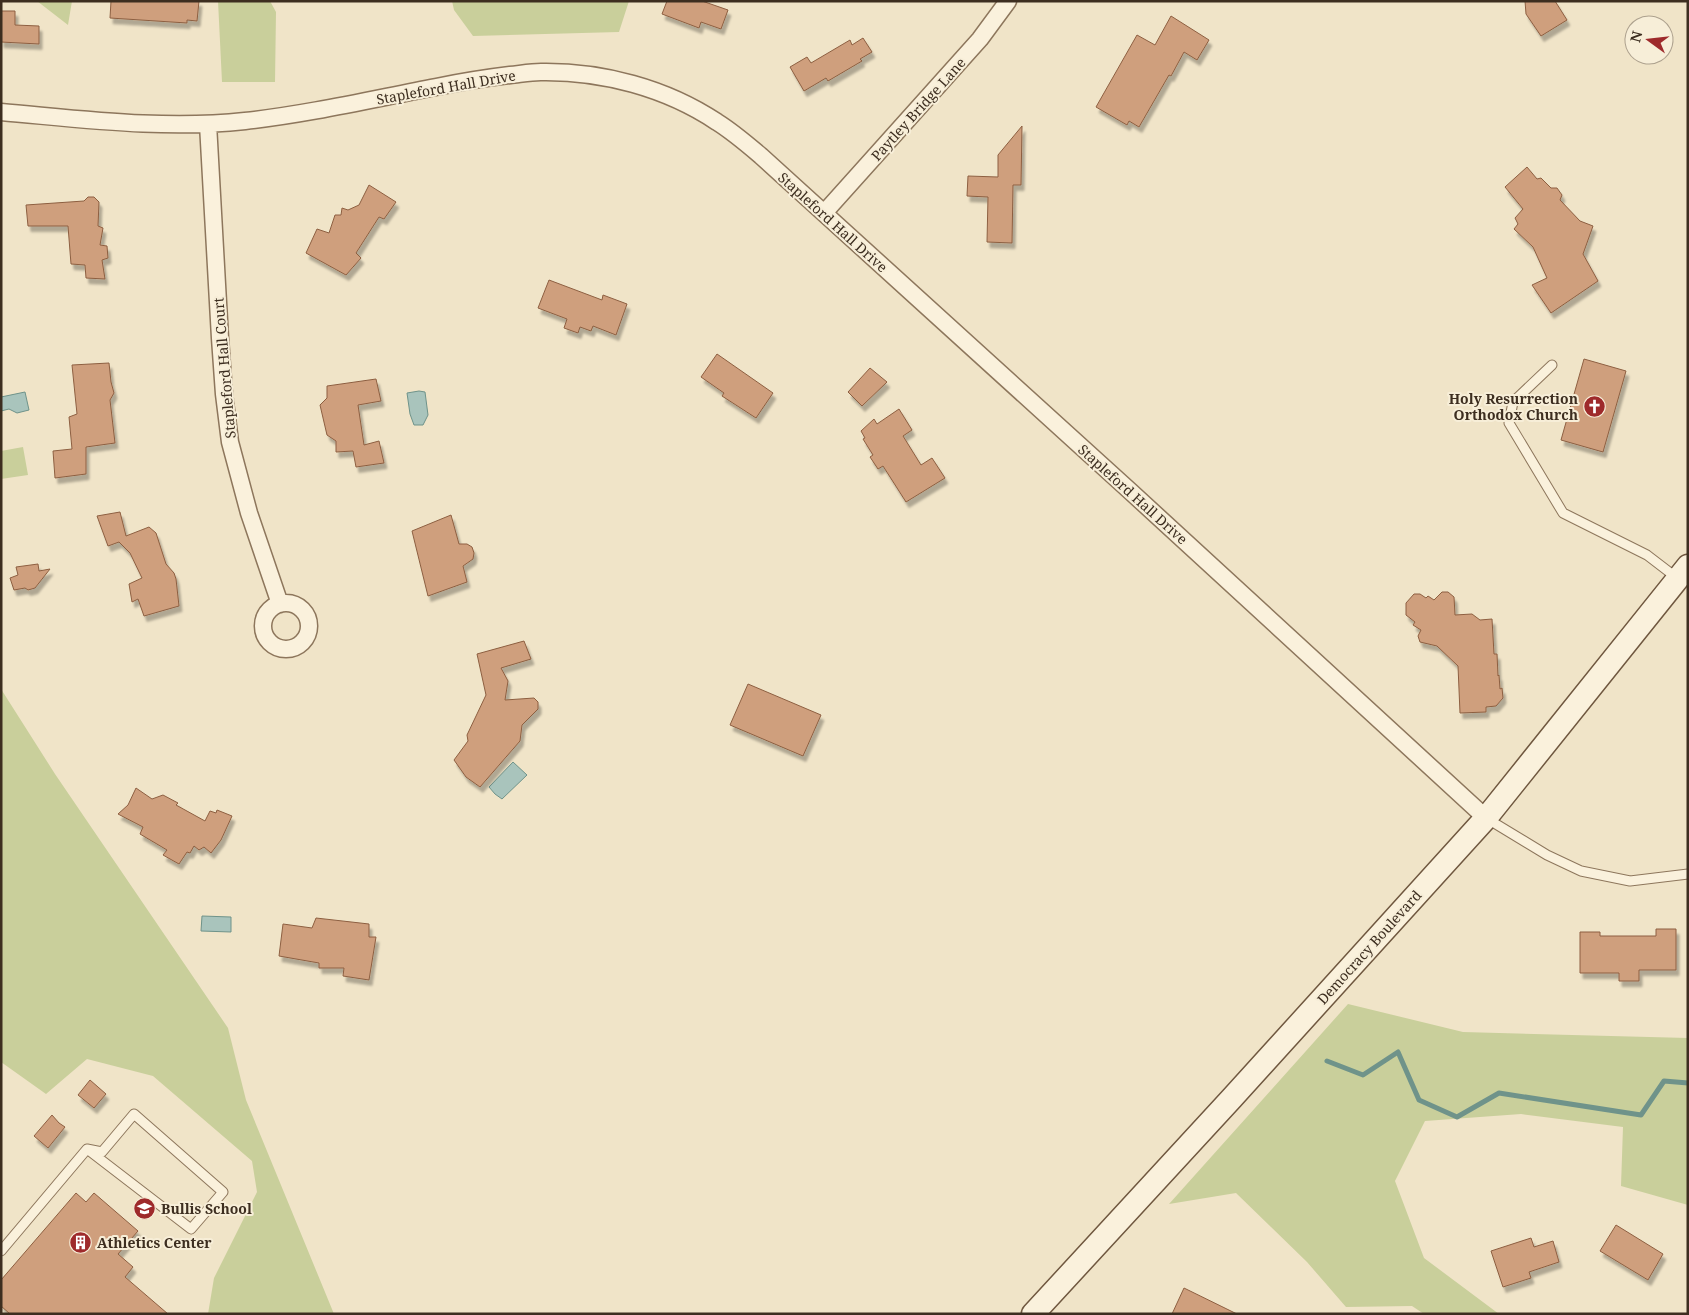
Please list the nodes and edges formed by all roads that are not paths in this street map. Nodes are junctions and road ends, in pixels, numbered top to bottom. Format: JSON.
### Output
{"nodes":[{"id":1,"x":1008,"y":1,"type":"edge"},
{"id":2,"x":1,"y":112,"type":"edge"},
{"id":3,"x":208,"y":124,"type":"junction"},
{"id":4,"x":824,"y":213,"type":"junction"},
{"id":5,"x":1552,"y":365,"type":"dead end"},
{"id":6,"x":1682,"y":572,"type":"edge"},
{"id":7,"x":280,"y":604,"type":"dead end"},
{"id":8,"x":1486,"y":818,"type":"junction"},
{"id":9,"x":1688,"y":874,"type":"edge"},
{"id":10,"x":87,"y":1148,"type":"junction"},
{"id":11,"x":1,"y":1251,"type":"edge"},
{"id":12,"x":1033,"y":1314,"type":"edge"}],
"edges":[{"from":1,"to":4,"type":"street","name":"Paytley Bridge Lane"},
{"from":2,"to":3,"type":"street","name":"Stapleford Hall Drive"},
{"from":3,"to":4,"type":"street","name":"Stapleford Hall Drive"},
{"from":3,"to":7,"type":"street","name":"Stapleford Hall Court"},
{"from":4,"to":8,"type":"street","name":"Stapleford Hall Drive"},
{"from":5,"to":6,"type":"lane"},
{"from":6,"to":8,"type":"main road","name":"Democracy Boulevard"},
{"from":8,"to":9,"type":"lane"},
{"from":8,"to":12,"type":"main road","name":"Democracy Boulevard"},
{"from":10,"to":10,"type":"lane"},
{"from":10,"to":11,"type":"lane"}]}
